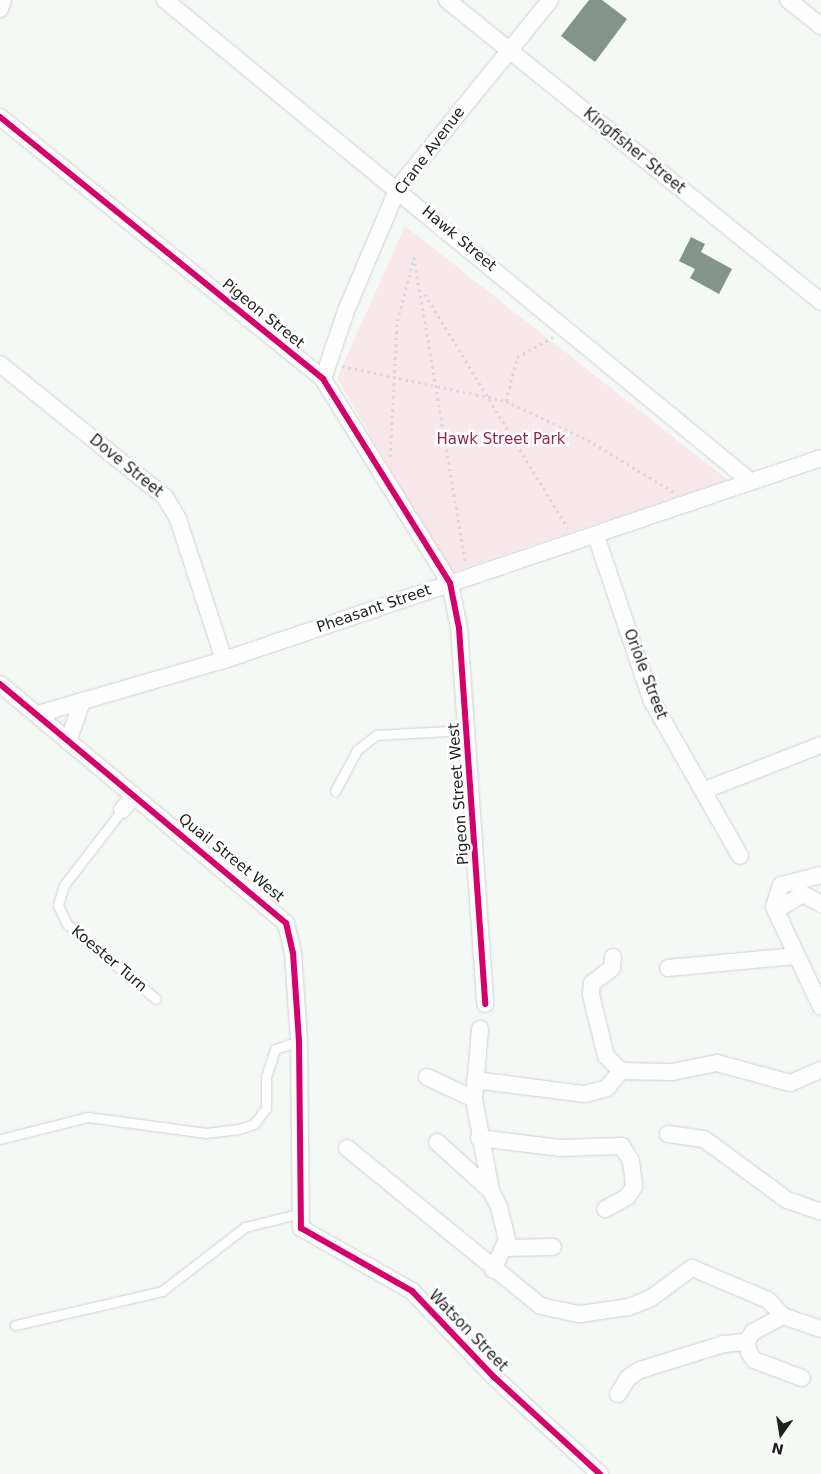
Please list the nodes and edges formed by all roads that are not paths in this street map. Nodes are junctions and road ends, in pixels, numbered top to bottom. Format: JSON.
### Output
{"nodes":[{"id":1,"x":3,"y":0,"type":"edge"},
{"id":2,"x":165,"y":0,"type":"edge"},
{"id":3,"x":447,"y":0,"type":"edge"},
{"id":4,"x":550,"y":0,"type":"edge"},
{"id":5,"x":788,"y":0,"type":"edge"},
{"id":6,"x":0,"y":9,"type":"edge"},
{"id":7,"x":821,"y":26,"type":"edge"},
{"id":8,"x":510,"y":50,"type":"junction"},
{"id":9,"x":0,"y":117,"type":"edge"},
{"id":10,"x":398,"y":188,"type":"junction"},
{"id":11,"x":821,"y":302,"type":"edge"},
{"id":12,"x":0,"y":364,"type":"edge"},
{"id":13,"x":326,"y":371,"type":"junction"},
{"id":14,"x":821,"y":458,"type":"edge"},
{"id":15,"x":750,"y":481,"type":"junction"},
{"id":16,"x":596,"y":536,"type":"junction"},
{"id":17,"x":450,"y":583,"type":"junction"},
{"id":18,"x":224,"y":660,"type":"junction"},
{"id":19,"x":0,"y":684,"type":"edge"},
{"id":20,"x":82,"y":701,"type":"junction"},
{"id":21,"x":38,"y":714,"type":"junction"},
{"id":22,"x":466,"y":730,"type":"junction"},
{"id":23,"x":68,"y":742,"type":"junction"},
{"id":24,"x":821,"y":745,"type":"edge"},
{"id":25,"x":705,"y":790,"type":"junction"},
{"id":26,"x":335,"y":791,"type":"dead end"},
{"id":27,"x":134,"y":795,"type":"junction"},
{"id":28,"x":122,"y":810,"type":"joint"},
{"id":29,"x":740,"y":856,"type":"dead end"},
{"id":30,"x":821,"y":875,"type":"edge"},
{"id":31,"x":821,"y":904,"type":"edge"},
{"id":32,"x":776,"y":910,"type":"junction"},
{"id":33,"x":795,"y":956,"type":"junction"},
{"id":34,"x":613,"y":957,"type":"dead end"},
{"id":35,"x":668,"y":968,"type":"dead end"},
{"id":36,"x":156,"y":999,"type":"dead end"},
{"id":37,"x":485,"y":1004,"type":"dead end"},
{"id":38,"x":821,"y":1007,"type":"edge"},
{"id":39,"x":480,"y":1029,"type":"dead end"},
{"id":40,"x":299,"y":1042,"type":"junction"},
{"id":41,"x":821,"y":1070,"type":"edge"},
{"id":42,"x":621,"y":1071,"type":"junction"},
{"id":43,"x":427,"y":1077,"type":"dead end"},
{"id":44,"x":475,"y":1080,"type":"junction"},
{"id":45,"x":474,"y":1099,"type":"junction"},
{"id":46,"x":668,"y":1134,"type":"dead end"},
{"id":47,"x":479,"y":1138,"type":"junction"},
{"id":48,"x":0,"y":1139,"type":"edge"},
{"id":49,"x":436,"y":1142,"type":"dead end"},
{"id":50,"x":347,"y":1148,"type":"dead end"},
{"id":51,"x":491,"y":1191,"type":"junction"},
{"id":52,"x":605,"y":1209,"type":"dead end"},
{"id":53,"x":821,"y":1212,"type":"edge"},
{"id":54,"x":300,"y":1221,"type":"junction"},
{"id":55,"x":553,"y":1246,"type":"dead end"},
{"id":56,"x":505,"y":1248,"type":"junction"},
{"id":57,"x":492,"y":1270,"type":"junction"},
{"id":58,"x":783,"y":1316,"type":"junction"},
{"id":59,"x":15,"y":1325,"type":"dead end"},
{"id":60,"x":821,"y":1330,"type":"edge"},
{"id":61,"x":746,"y":1342,"type":"junction"},
{"id":62,"x":802,"y":1378,"type":"dead end"},
{"id":63,"x":618,"y":1394,"type":"dead end"},
{"id":64,"x":600,"y":1474,"type":"edge"}],
"edges":[{"from":1,"to":6,"type":"street"},
{"from":2,"to":10,"type":"street","name":"Hawk Street"},
{"from":3,"to":8,"type":"street","name":"Kingfisher Street"},
{"from":4,"to":8,"type":"street","name":"Crane Avenue"},
{"from":5,"to":7,"type":"street"},
{"from":8,"to":10,"type":"street","name":"Crane Avenue"},
{"from":8,"to":11,"type":"street","name":"Kingfisher Street"},
{"from":9,"to":13,"type":"street","name":"Pigeon Street"},
{"from":10,"to":13,"type":"street","name":"Crane Avenue"},
{"from":10,"to":15,"type":"street","name":"Hawk Street"},
{"from":12,"to":18,"type":"street","name":"Dove Street"},
{"from":13,"to":17,"type":"street","name":"Pigeon Street"},
{"from":14,"to":15,"type":"street","name":"Pheasant Street"},
{"from":15,"to":16,"type":"street","name":"Pheasant Street"},
{"from":16,"to":17,"type":"street","name":"Pheasant Street"},
{"from":16,"to":25,"type":"street","name":"Oriole Street"},
{"from":17,"to":18,"type":"street","name":"Pheasant Street"},
{"from":17,"to":22,"type":"street","name":"Pigeon Street West"},
{"from":18,"to":20,"type":"street","name":"Pheasant Street"},
{"from":19,"to":21,"type":"street","name":"Quail Street West"},
{"from":20,"to":21,"type":"street","name":"Pheasant Street"},
{"from":20,"to":23,"type":"street"},
{"from":21,"to":23,"type":"street","name":"Quail Street West"},
{"from":22,"to":26,"type":"lane"},
{"from":22,"to":37,"type":"street","name":"Pigeon Street West"},
{"from":23,"to":27,"type":"street","name":"Quail Street West"},
{"from":24,"to":25,"type":"street"},
{"from":25,"to":29,"type":"street","name":"Oriole Street"},
{"from":27,"to":28,"type":"street","name":"Koester Turn"},
{"from":27,"to":40,"type":"street","name":"Quail Street West"},
{"from":28,"to":36,"type":"lane","name":"Koester Turn"},
{"from":30,"to":32,"type":"street"},
{"from":31,"to":32,"type":"street"},
{"from":32,"to":33,"type":"street"},
{"from":33,"to":35,"type":"street"},
{"from":33,"to":38,"type":"street"},
{"from":34,"to":42,"type":"street"},
{"from":39,"to":44,"type":"street"},
{"from":40,"to":48,"type":"lane"},
{"from":40,"to":54,"type":"street","name":"Quail Street West"},
{"from":41,"to":42,"type":"street"},
{"from":42,"to":44,"type":"street"},
{"from":43,"to":45,"type":"street"},
{"from":44,"to":45,"type":"street"},
{"from":45,"to":47,"type":"street"},
{"from":46,"to":53,"type":"street"},
{"from":47,"to":51,"type":"street"},
{"from":47,"to":52,"type":"street"},
{"from":49,"to":51,"type":"street"},
{"from":50,"to":57,"type":"street"},
{"from":51,"to":56,"type":"street"},
{"from":54,"to":59,"type":"lane"},
{"from":54,"to":64,"type":"street","name":"Watson Street"},
{"from":55,"to":56,"type":"street"},
{"from":56,"to":57,"type":"street"},
{"from":57,"to":58,"type":"street"},
{"from":58,"to":60,"type":"street"},
{"from":58,"to":61,"type":"street"},
{"from":61,"to":62,"type":"street"},
{"from":61,"to":63,"type":"street"}]}
